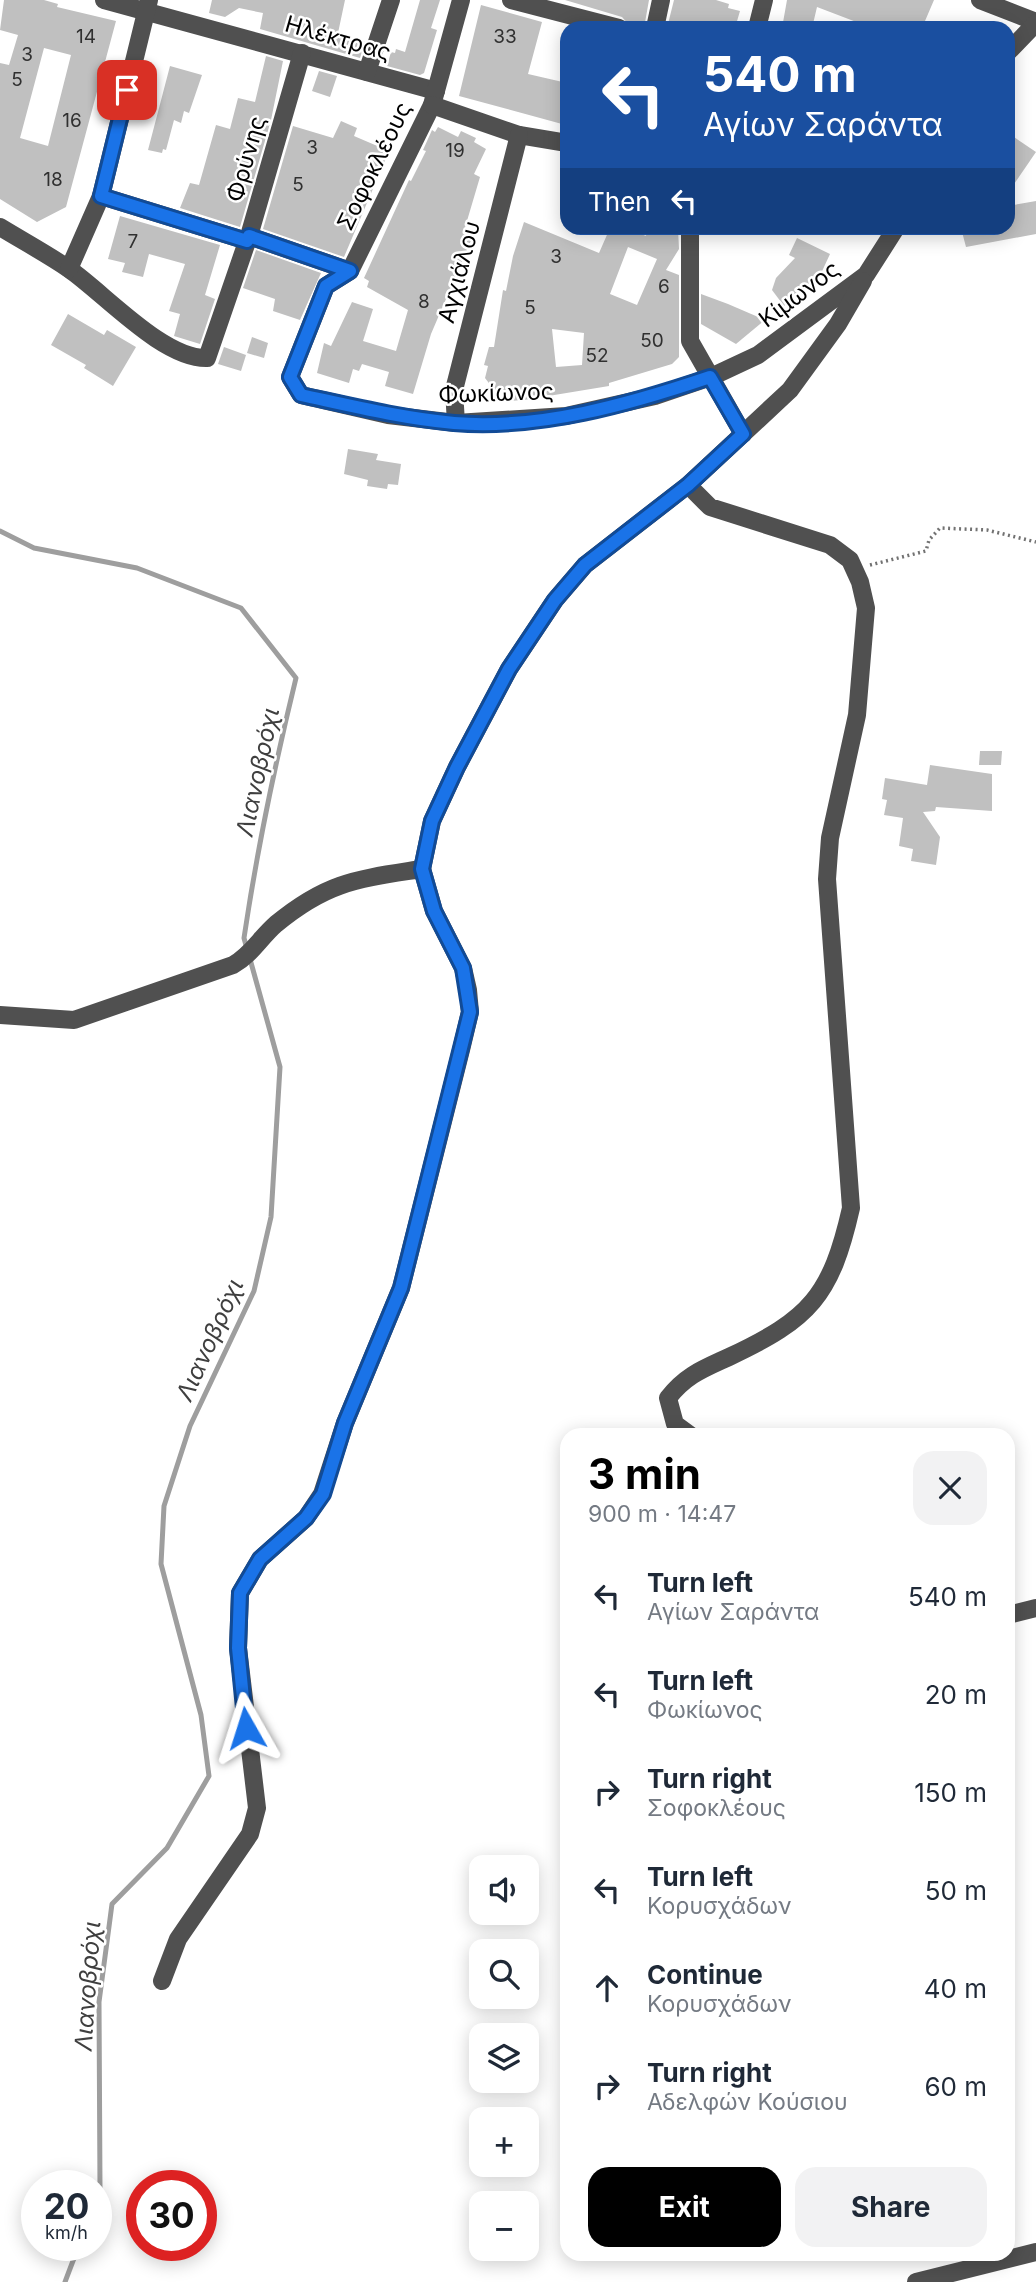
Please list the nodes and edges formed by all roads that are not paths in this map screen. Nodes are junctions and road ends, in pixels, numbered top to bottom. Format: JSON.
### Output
{"nodes":[{"id":1,"x":104,"y":0,"type":"edge"},
{"id":2,"x":391,"y":0,"type":"edge"},
{"id":3,"x":460,"y":0,"type":"edge"},
{"id":4,"x":511,"y":0,"type":"edge"},
{"id":5,"x":662,"y":0,"type":"edge"},
{"id":6,"x":764,"y":0,"type":"edge"},
{"id":7,"x":979,"y":0,"type":"edge"},
{"id":8,"x":148,"y":6,"type":"edge"},
{"id":9,"x":555,"y":6,"type":"edge"},
{"id":10,"x":598,"y":21,"type":"edge"},
{"id":11,"x":657,"y":21,"type":"edge"},
{"id":12,"x":759,"y":21,"type":"edge"},
{"id":13,"x":1036,"y":23,"type":"edge"},
{"id":14,"x":1015,"y":45,"type":"edge"},
{"id":15,"x":302,"y":53,"type":"junction"},
{"id":16,"x":366,"y":72,"type":"junction"},
{"id":17,"x":434,"y":98,"type":"junction"},
{"id":18,"x":519,"y":135,"type":"junction"},
{"id":19,"x":560,"y":142,"type":"edge"},
{"id":20,"x":101,"y":196,"type":"junction"},
{"id":21,"x":0,"y":227,"type":"edge"},
{"id":22,"x":690,"y":235,"type":"edge"},
{"id":23,"x":892,"y":235,"type":"edge"},
{"id":24,"x":248,"y":238,"type":"junction"},
{"id":25,"x":69,"y":269,"type":"junction"},
{"id":26,"x":350,"y":271,"type":"junction"},
{"id":27,"x":866,"y":275,"type":"junction"},
{"id":28,"x":290,"y":377,"type":"joint"},
{"id":29,"x":710,"y":377,"type":"junction"},
{"id":30,"x":456,"y":423,"type":"junction"},
{"id":31,"x":743,"y":434,"type":"junction"},
{"id":32,"x":688,"y":485,"type":"junction"},
{"id":33,"x":422,"y":869,"type":"junction"},
{"id":34,"x":0,"y":1015,"type":"edge"},
{"id":35,"x":680,"y":1428,"type":"edge"},
{"id":36,"x":1036,"y":1608,"type":"edge"},
{"id":37,"x":1015,"y":1613,"type":"edge"},
{"id":38,"x":162,"y":1981,"type":"dead end"},
{"id":39,"x":1036,"y":2252,"type":"edge"},
{"id":40,"x":1015,"y":2257,"type":"edge"},
{"id":41,"x":1000,"y":2261,"type":"edge"},
{"id":42,"x":916,"y":2282,"type":"edge"}],
"edges":[{"from":1,"to":8,"type":"street","name":"Ηλέκτρας"},
{"from":2,"to":16,"type":"street"},
{"from":3,"to":17,"type":"street","name":"Σοφοκλέους"},
{"from":4,"to":9,"type":"street"},
{"from":5,"to":11,"type":"street"},
{"from":6,"to":12,"type":"street"},
{"from":7,"to":13,"type":"street"},
{"from":8,"to":15,"type":"street","name":"Ηλέκτρας"},
{"from":8,"to":20,"type":"street"},
{"from":9,"to":10,"type":"street"},
{"from":13,"to":14,"type":"street"},
{"from":15,"to":16,"type":"street","name":"Ηλέκτρας"},
{"from":15,"to":24,"type":"street","name":"Φρύνης"},
{"from":16,"to":17,"type":"street","name":"Ηλέκτρας"},
{"from":17,"to":18,"type":"street","name":"Ηλέκτρας"},
{"from":17,"to":26,"type":"street","name":"Σοφοκλέους"},
{"from":18,"to":19,"type":"street","name":"Ηλέκτρας"},
{"from":18,"to":30,"type":"street","name":"Αγχιάλου"},
{"from":20,"to":24,"type":"street"},
{"from":20,"to":25,"type":"street"},
{"from":21,"to":25,"type":"street"},
{"from":22,"to":29,"type":"street"},
{"from":23,"to":27,"type":"street","name":"Κίμωνος"},
{"from":24,"to":25,"type":"street","name":"Φρύνης"},
{"from":24,"to":26,"type":"street"},
{"from":26,"to":28,"type":"street","name":"Σοφοκλέους"},
{"from":27,"to":29,"type":"street","name":"Κίμωνος"},
{"from":27,"to":31,"type":"street"},
{"from":28,"to":30,"type":"street","name":"Φωκίωνος"},
{"from":29,"to":30,"type":"street","name":"Φωκίωνος"},
{"from":29,"to":31,"type":"street"},
{"from":31,"to":32,"type":"street"},
{"from":32,"to":33,"type":"street"},
{"from":32,"to":35,"type":"street"},
{"from":33,"to":34,"type":"street"},
{"from":33,"to":38,"type":"street"},
{"from":36,"to":37,"type":"street"},
{"from":39,"to":40,"type":"street"},
{"from":41,"to":42,"type":"street"}]}
